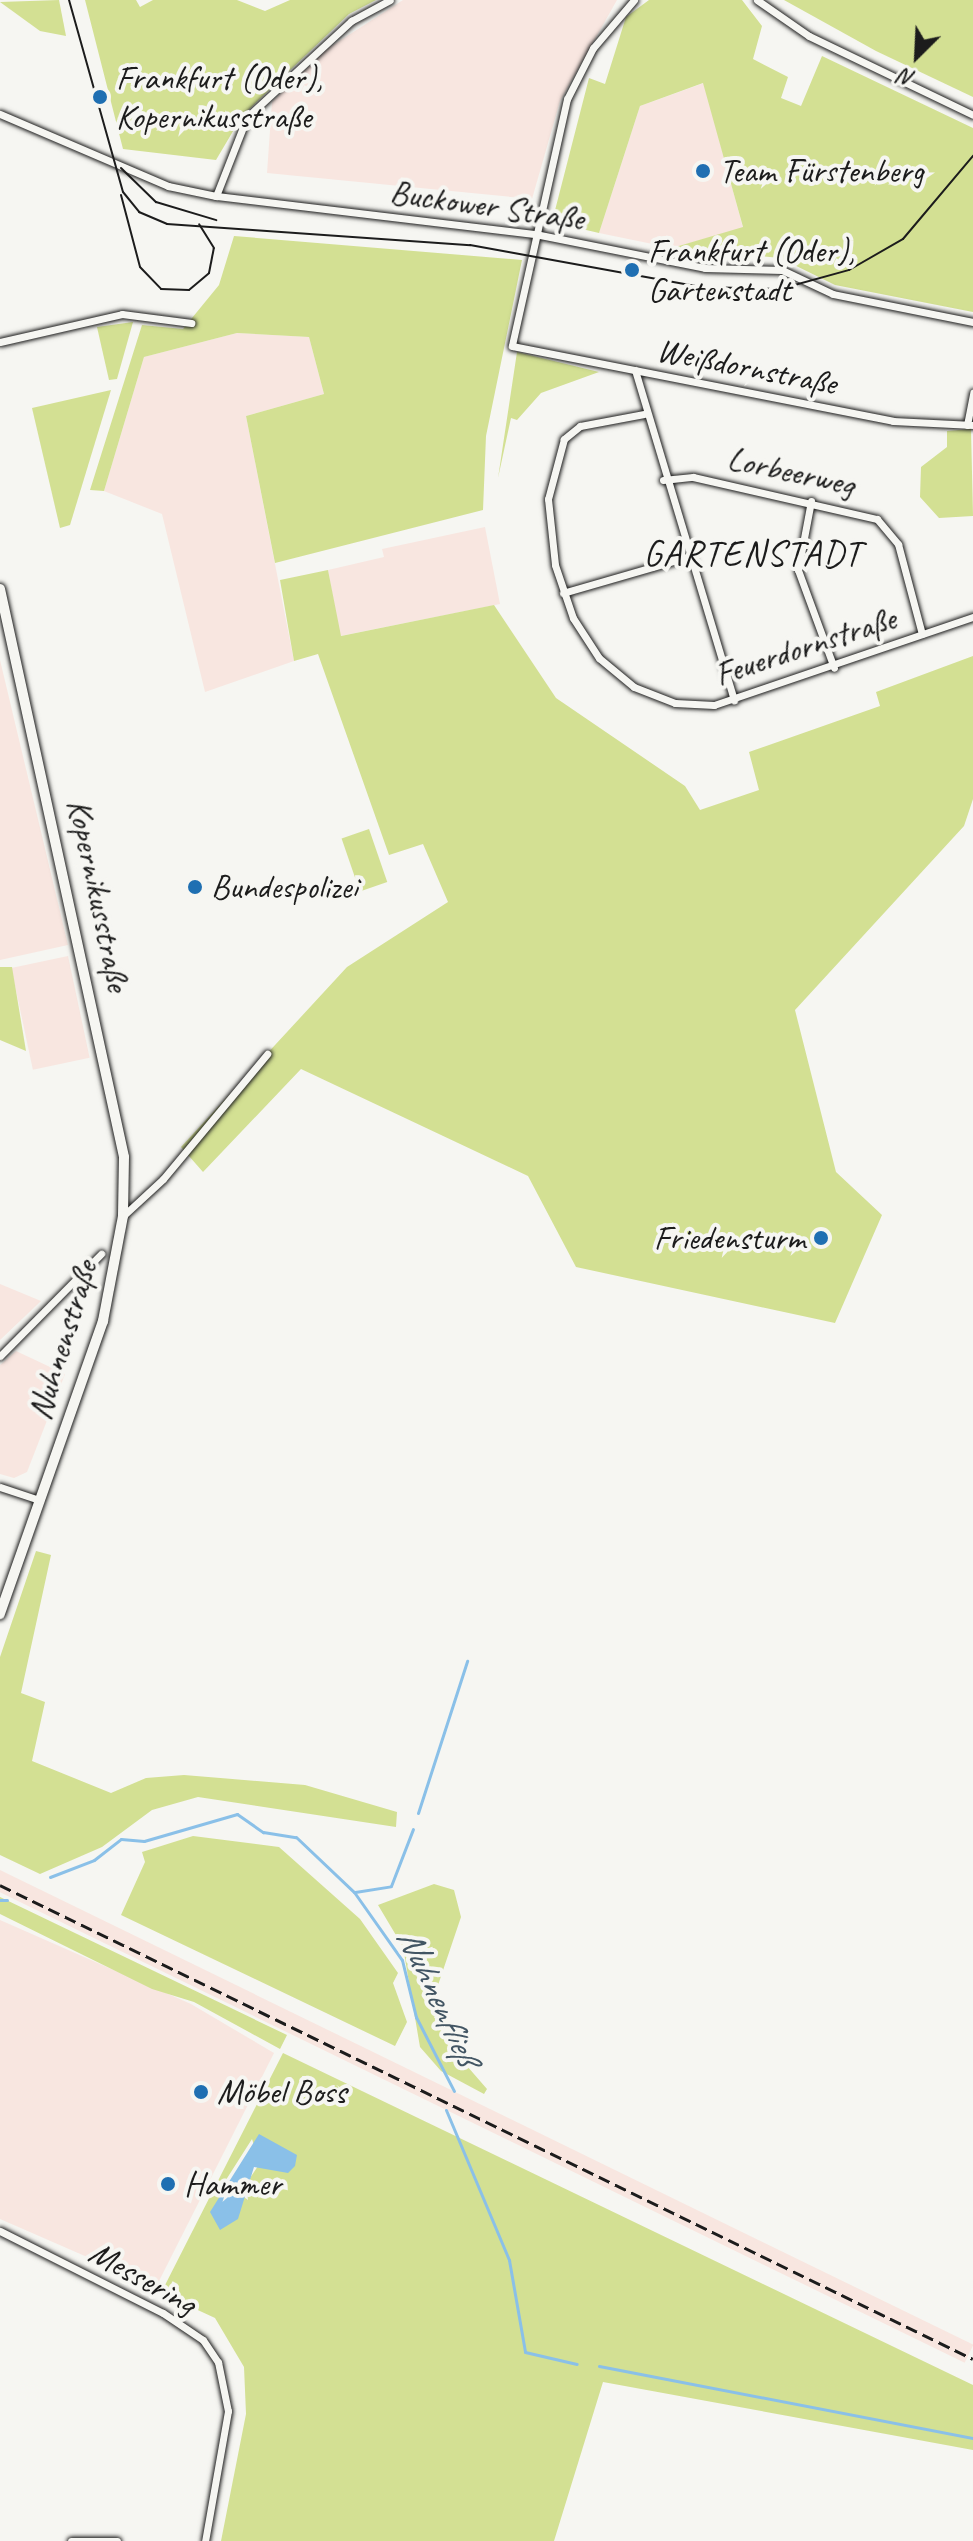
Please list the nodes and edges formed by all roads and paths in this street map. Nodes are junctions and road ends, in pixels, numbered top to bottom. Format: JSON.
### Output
{"nodes":[{"id":1,"x":390,"y":0,"type":"edge"},
{"id":2,"x":634,"y":0,"type":"edge"},
{"id":3,"x":757,"y":0,"type":"edge"},
{"id":4,"x":0,"y":114,"type":"edge"},
{"id":5,"x":973,"y":115,"type":"edge"},
{"id":6,"x":216,"y":196,"type":"junction"},
{"id":7,"x":535,"y":234,"type":"junction"},
{"id":8,"x":973,"y":322,"type":"edge"},
{"id":9,"x":191,"y":323,"type":"dead end"},
{"id":10,"x":0,"y":342,"type":"edge"},
{"id":11,"x":635,"y":370,"type":"junction"},
{"id":12,"x":973,"y":393,"type":"edge"},
{"id":13,"x":644,"y":414,"type":"junction"},
{"id":14,"x":970,"y":425,"type":"edge"},
{"id":15,"x":663,"y":480,"type":"junction"},
{"id":16,"x":811,"y":501,"type":"junction"},
{"id":17,"x":687,"y":557,"type":"junction"},
{"id":18,"x":0,"y":589,"type":"edge"},
{"id":19,"x":563,"y":593,"type":"junction"},
{"id":20,"x":973,"y":617,"type":"edge"},
{"id":21,"x":922,"y":634,"type":"junction"},
{"id":22,"x":834,"y":668,"type":"junction"},
{"id":23,"x":734,"y":701,"type":"junction"},
{"id":24,"x":267,"y":1054,"type":"dead end"},
{"id":25,"x":123,"y":1216,"type":"junction"},
{"id":26,"x":101,"y":1254,"type":"dead end"},
{"id":27,"x":0,"y":1356,"type":"edge"},
{"id":28,"x":0,"y":1487,"type":"edge"},
{"id":29,"x":39,"y":1500,"type":"junction"},
{"id":30,"x":0,"y":1614,"type":"edge"},
{"id":31,"x":0,"y":2231,"type":"edge"},
{"id":32,"x":71,"y":2541,"type":"edge"},
{"id":33,"x":117,"y":2541,"type":"edge"},
{"id":34,"x":205,"y":2541,"type":"edge"}],
"edges":[{"from":1,"to":6,"type":"street"},
{"from":2,"to":7,"type":"street"},
{"from":3,"to":5,"type":"street"},
{"from":4,"to":6,"type":"street","name":"Buckower Straße"},
{"from":6,"to":7,"type":"street","name":"Buckower Straße"},
{"from":7,"to":8,"type":"street","name":"Buckower Straße"},
{"from":7,"to":11,"type":"street","name":"Weißdornstraße"},
{"from":9,"to":10,"type":"street"},
{"from":11,"to":13,"type":"street"},
{"from":11,"to":14,"type":"street","name":"Weißdornstraße"},
{"from":12,"to":14,"type":"street"},
{"from":13,"to":15,"type":"street"},
{"from":13,"to":19,"type":"street","name":"Feuerdornstraße"},
{"from":15,"to":16,"type":"street","name":"Lorbeerweg"},
{"from":15,"to":17,"type":"street"},
{"from":16,"to":21,"type":"street","name":"Lorbeerweg"},
{"from":16,"to":22,"type":"street"},
{"from":17,"to":19,"type":"street"},
{"from":17,"to":23,"type":"street"},
{"from":18,"to":25,"type":"main road","name":"Kopernikusstraße"},
{"from":19,"to":23,"type":"street","name":"Feuerdornstraße"},
{"from":20,"to":21,"type":"street","name":"Feuerdornstraße"},
{"from":21,"to":22,"type":"street","name":"Feuerdornstraße"},
{"from":22,"to":23,"type":"street","name":"Feuerdornstraße"},
{"from":24,"to":25,"type":"street"},
{"from":25,"to":29,"type":"main road","name":"Nuhnenstraße"},
{"from":26,"to":27,"type":"street"},
{"from":28,"to":29,"type":"street"},
{"from":29,"to":30,"type":"main road","name":"Nuhnenstraße"},
{"from":31,"to":34,"type":"street","name":"Messering"},
{"from":32,"to":33,"type":"street"}]}
